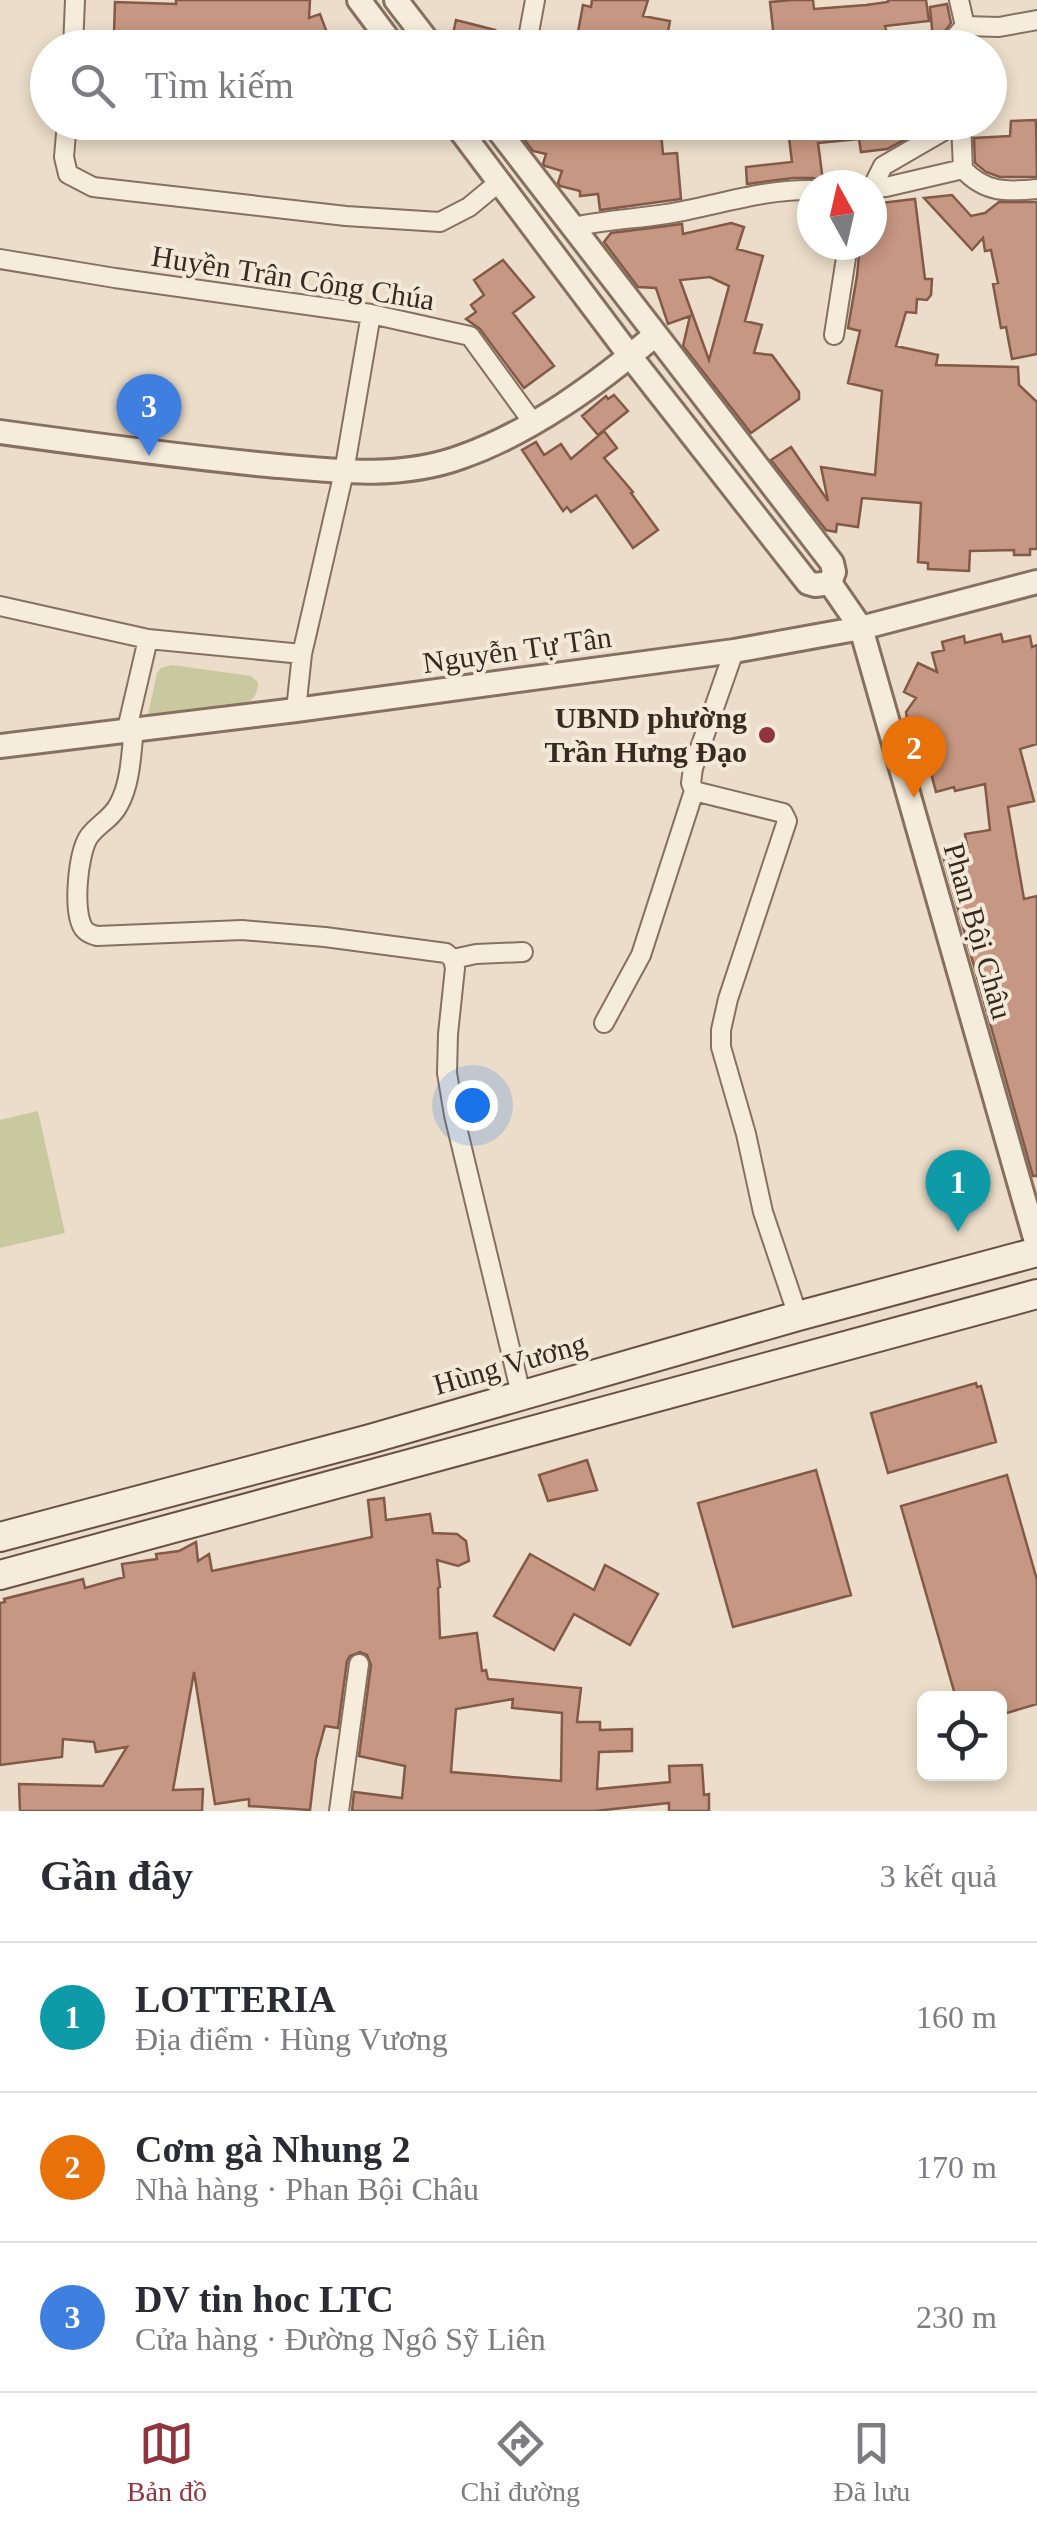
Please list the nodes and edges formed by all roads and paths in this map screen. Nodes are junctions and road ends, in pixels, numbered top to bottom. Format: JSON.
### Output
{"nodes":[{"id":1,"x":75,"y":0,"type":"edge"},
{"id":2,"x":358,"y":0,"type":"edge"},
{"id":3,"x":396,"y":0,"type":"edge"},
{"id":4,"x":535,"y":0,"type":"edge"},
{"id":5,"x":959,"y":0,"type":"edge"},
{"id":6,"x":1037,"y":20,"type":"edge"},
{"id":7,"x":965,"y":26,"type":"junction"},
{"id":8,"x":74,"y":30,"type":"edge"},
{"id":9,"x":382,"y":30,"type":"edge"},
{"id":10,"x":420,"y":30,"type":"edge"},
{"id":11,"x":529,"y":30,"type":"edge"},
{"id":12,"x":962,"y":30,"type":"edge"},
{"id":13,"x":65,"y":140,"type":"edge"},
{"id":14,"x":467,"y":140,"type":"edge"},
{"id":15,"x":506,"y":140,"type":"edge"},
{"id":16,"x":928,"y":140,"type":"edge"},
{"id":17,"x":961,"y":140,"type":"edge"},
{"id":18,"x":881,"y":170,"type":"edge"},
{"id":19,"x":963,"y":170,"type":"junction"},
{"id":20,"x":498,"y":183,"type":"junction"},
{"id":21,"x":887,"y":185,"type":"edge"},
{"id":22,"x":1037,"y":189,"type":"edge"},
{"id":23,"x":797,"y":191,"type":"edge"},
{"id":24,"x":574,"y":228,"type":"junction"},
{"id":25,"x":0,"y":259,"type":"edge"},
{"id":26,"x":846,"y":260,"type":"edge"},
{"id":27,"x":371,"y":314,"type":"junction"},
{"id":28,"x":654,"y":336,"type":"junction"},
{"id":29,"x":834,"y":336,"type":"dead end"},
{"id":30,"x":630,"y":356,"type":"junction"},
{"id":31,"x":534,"y":424,"type":"junction"},
{"id":32,"x":0,"y":432,"type":"edge"},
{"id":33,"x":344,"y":472,"type":"junction"},
{"id":34,"x":1037,"y":582,"type":"edge"},
{"id":35,"x":830,"y":583,"type":"junction"},
{"id":36,"x":0,"y":606,"type":"edge"},
{"id":37,"x":861,"y":628,"type":"junction"},
{"id":38,"x":148,"y":638,"type":"junction"},
{"id":39,"x":734,"y":651,"type":"junction"},
{"id":40,"x":302,"y":654,"type":"junction"},
{"id":41,"x":296,"y":710,"type":"junction"},
{"id":42,"x":131,"y":729,"type":"junction"},
{"id":43,"x":0,"y":746,"type":"edge"},
{"id":44,"x":694,"y":792,"type":"junction"},
{"id":45,"x":523,"y":952,"type":"dead end"},
{"id":46,"x":452,"y":959,"type":"junction"},
{"id":47,"x":604,"y":1023,"type":"dead end"},
{"id":48,"x":1037,"y":1248,"type":"edge"},
{"id":49,"x":1037,"y":1294,"type":"edge"},
{"id":50,"x":798,"y":1316,"type":"junction"},
{"id":51,"x":521,"y":1394,"type":"junction"},
{"id":52,"x":487,"y":1406,"type":"junction"},
{"id":53,"x":496,"y":1440,"type":"junction"},
{"id":54,"x":0,"y":1537,"type":"edge"},
{"id":55,"x":0,"y":1575,"type":"edge"},
{"id":56,"x":359,"y":1664,"type":"dead end"},
{"id":57,"x":338,"y":1811,"type":"edge"}],
"edges":[{"from":1,"to":8,"type":"street"},
{"from":2,"to":9,"type":"street"},
{"from":3,"to":10,"type":"street"},
{"from":4,"to":11,"type":"street"},
{"from":5,"to":7,"type":"street"},
{"from":6,"to":7,"type":"street"},
{"from":7,"to":12,"type":"street"},
{"from":13,"to":20,"type":"street"},
{"from":14,"to":20,"type":"street","name":"Phan Bội Châu"},
{"from":15,"to":24,"type":"street","name":"Phan Bội Châu"},
{"from":16,"to":18,"type":"street"},
{"from":17,"to":19,"type":"street"},
{"from":19,"to":21,"type":"street"},
{"from":19,"to":22,"type":"street"},
{"from":20,"to":30,"type":"street","name":"Phan Bội Châu"},
{"from":23,"to":24,"type":"street"},
{"from":24,"to":28,"type":"street","name":"Phan Bội Châu"},
{"from":25,"to":27,"type":"street","name":"Huyền Trân Công Chúa"},
{"from":26,"to":29,"type":"street"},
{"from":27,"to":31,"type":"street","name":"Huyền Trân Công Chúa"},
{"from":27,"to":33,"type":"street"},
{"from":28,"to":30,"type":"street"},
{"from":28,"to":35,"type":"street","name":"Phan Bội Châu"},
{"from":30,"to":31,"type":"street"},
{"from":30,"to":35,"type":"street","name":"Phan Bội Châu"},
{"from":31,"to":33,"type":"street"},
{"from":32,"to":33,"type":"street"},
{"from":33,"to":40,"type":"street"},
{"from":34,"to":37,"type":"street","name":"Nguyễn Tự Tân"},
{"from":35,"to":37,"type":"street","name":"Phan Bội Châu"},
{"from":36,"to":38,"type":"street"},
{"from":37,"to":39,"type":"street","name":"Nguyễn Tự Tân"},
{"from":37,"to":48,"type":"street","name":"Phan Bội Châu"},
{"from":38,"to":40,"type":"street"},
{"from":38,"to":42,"type":"street"},
{"from":39,"to":41,"type":"street","name":"Nguyễn Tự Tân"},
{"from":39,"to":44,"type":"street"},
{"from":40,"to":41,"type":"street"},
{"from":41,"to":42,"type":"street","name":"Nguyễn Tự Tân"},
{"from":42,"to":43,"type":"street","name":"Nguyễn Tự Tân"},
{"from":42,"to":46,"type":"street"},
{"from":44,"to":47,"type":"street"},
{"from":44,"to":50,"type":"street"},
{"from":45,"to":46,"type":"street"},
{"from":46,"to":51,"type":"street"},
{"from":48,"to":50,"type":"main road","name":"Hùng Vương"},
{"from":49,"to":53,"type":"main road"},
{"from":50,"to":51,"type":"main road","name":"Hùng Vương"},
{"from":51,"to":52,"type":"main road","name":"Hùng Vương"},
{"from":52,"to":53,"type":"main road"},
{"from":52,"to":54,"type":"main road","name":"Hùng Vương"},
{"from":53,"to":55,"type":"main road"},
{"from":56,"to":57,"type":"street"}]}
